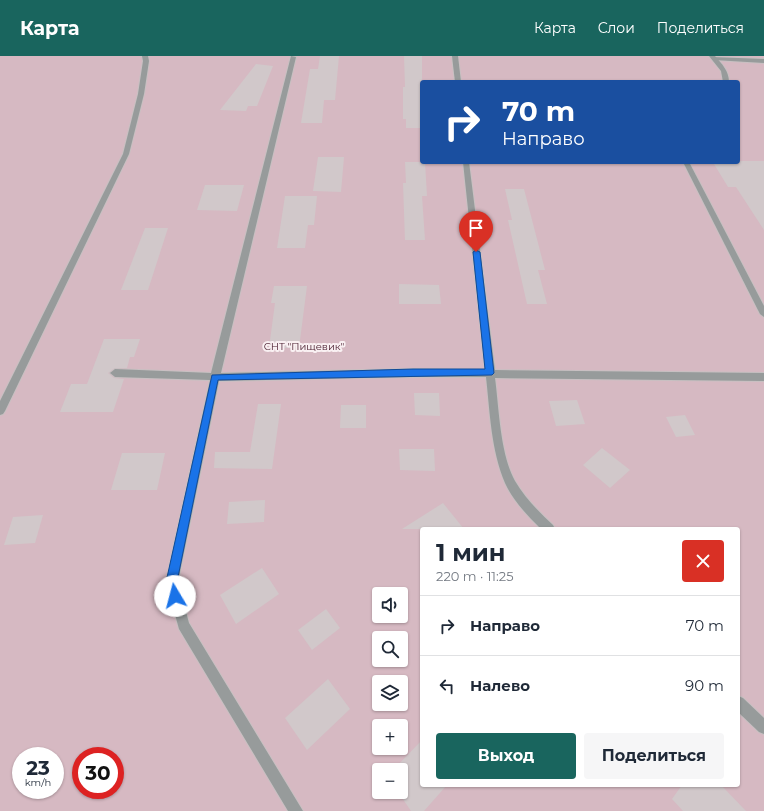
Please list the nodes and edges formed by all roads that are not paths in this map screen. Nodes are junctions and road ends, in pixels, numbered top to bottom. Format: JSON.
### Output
{"nodes":[{"id":1,"x":145,"y":56,"type":"edge"},
{"id":2,"x":455,"y":56,"type":"edge"},
{"id":3,"x":293,"y":57,"type":"edge"},
{"id":4,"x":713,"y":57,"type":"edge"},
{"id":5,"x":764,"y":61,"type":"edge"},
{"id":6,"x":458,"y":80,"type":"edge"},
{"id":7,"x":726,"y":80,"type":"edge"},
{"id":8,"x":466,"y":164,"type":"edge"},
{"id":9,"x":687,"y":164,"type":"edge"},
{"id":10,"x":764,"y":314,"type":"edge"},
{"id":11,"x":115,"y":373,"type":"dead end"},
{"id":12,"x":489,"y":373,"type":"junction"},
{"id":13,"x":215,"y":377,"type":"junction"},
{"id":14,"x":764,"y":377,"type":"edge"},
{"id":15,"x":0,"y":411,"type":"edge"},
{"id":16,"x":547,"y":527,"type":"edge"},
{"id":17,"x":740,"y":705,"type":"edge"},
{"id":18,"x":764,"y":727,"type":"edge"},
{"id":19,"x":296,"y":811,"type":"edge"}],
"edges":[{"from":1,"to":15,"type":"street"},
{"from":2,"to":6,"type":"street"},
{"from":3,"to":13,"type":"street"},
{"from":4,"to":5,"type":"street"},
{"from":4,"to":7,"type":"street"},
{"from":8,"to":12,"type":"street"},
{"from":9,"to":10,"type":"street"},
{"from":11,"to":13,"type":"street"},
{"from":12,"to":13,"type":"street"},
{"from":12,"to":14,"type":"street"},
{"from":12,"to":16,"type":"street"},
{"from":13,"to":19,"type":"street"},
{"from":17,"to":18,"type":"street"}]}
